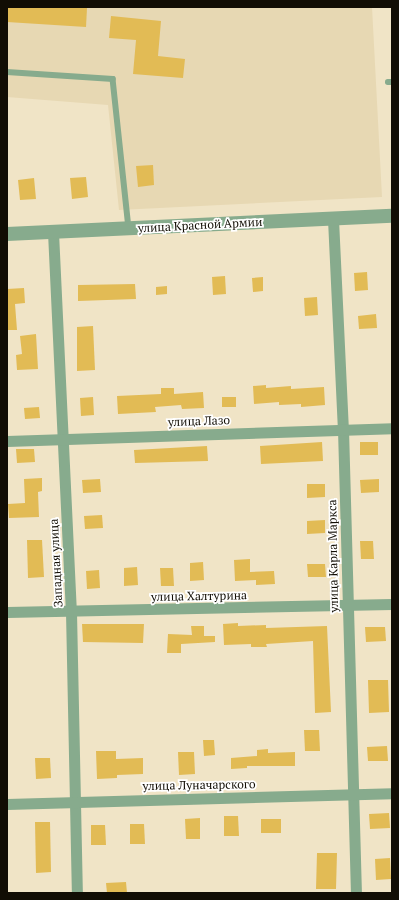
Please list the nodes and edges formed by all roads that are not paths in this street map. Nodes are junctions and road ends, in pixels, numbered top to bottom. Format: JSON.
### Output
{"nodes":[{"id":1,"x":7,"y":72,"type":"edge"},
{"id":2,"x":392,"y":216,"type":"edge"},
{"id":3,"x":332,"y":219,"type":"junction"},
{"id":4,"x":129,"y":228,"type":"junction"},
{"id":5,"x":53,"y":232,"type":"junction"},
{"id":6,"x":7,"y":234,"type":"edge"},
{"id":7,"x":392,"y":428,"type":"edge"},
{"id":8,"x":343,"y":429,"type":"junction"},
{"id":9,"x":63,"y":439,"type":"junction"},
{"id":10,"x":7,"y":440,"type":"edge"},
{"id":11,"x":392,"y":604,"type":"edge"},
{"id":12,"x":348,"y":606,"type":"junction"},
{"id":13,"x":7,"y":612,"type":"edge"},
{"id":14,"x":71,"y":612,"type":"junction"},
{"id":15,"x":392,"y":794,"type":"edge"},
{"id":16,"x":353,"y":795,"type":"junction"},
{"id":17,"x":75,"y":801,"type":"junction"},
{"id":18,"x":7,"y":804,"type":"edge"},
{"id":19,"x":77,"y":893,"type":"edge"},
{"id":20,"x":356,"y":893,"type":"edge"}],
"edges":[{"from":1,"to":4,"type":"lane"},
{"from":2,"to":3,"type":"street","name":"улица Красной Армии"},
{"from":3,"to":4,"type":"street","name":"улица Красной Армии"},
{"from":3,"to":8,"type":"street","name":"улица Карла Маркса"},
{"from":4,"to":5,"type":"street","name":"улица Красной Армии"},
{"from":5,"to":6,"type":"street","name":"улица Красной Армии"},
{"from":5,"to":9,"type":"street","name":"Западная улица"},
{"from":7,"to":8,"type":"street","name":"улица Лазо"},
{"from":8,"to":9,"type":"street","name":"улица Лазо"},
{"from":8,"to":12,"type":"street","name":"улица Карла Маркса"},
{"from":9,"to":10,"type":"street","name":"улица Лазо"},
{"from":9,"to":14,"type":"street","name":"Западная улица"},
{"from":11,"to":12,"type":"street","name":"улица Халтурина"},
{"from":12,"to":14,"type":"street","name":"улица Халтурина"},
{"from":12,"to":16,"type":"street","name":"улица Карла Маркса"},
{"from":13,"to":14,"type":"street","name":"улица Халтурина"},
{"from":14,"to":17,"type":"street","name":"Западная улица"},
{"from":15,"to":16,"type":"street","name":"улица Луначарского"},
{"from":16,"to":17,"type":"street","name":"улица Луначарского"},
{"from":16,"to":20,"type":"street","name":"улица Карла Маркса"},
{"from":17,"to":18,"type":"street","name":"улица Луначарского"},
{"from":17,"to":19,"type":"street","name":"Западная улица"}]}
